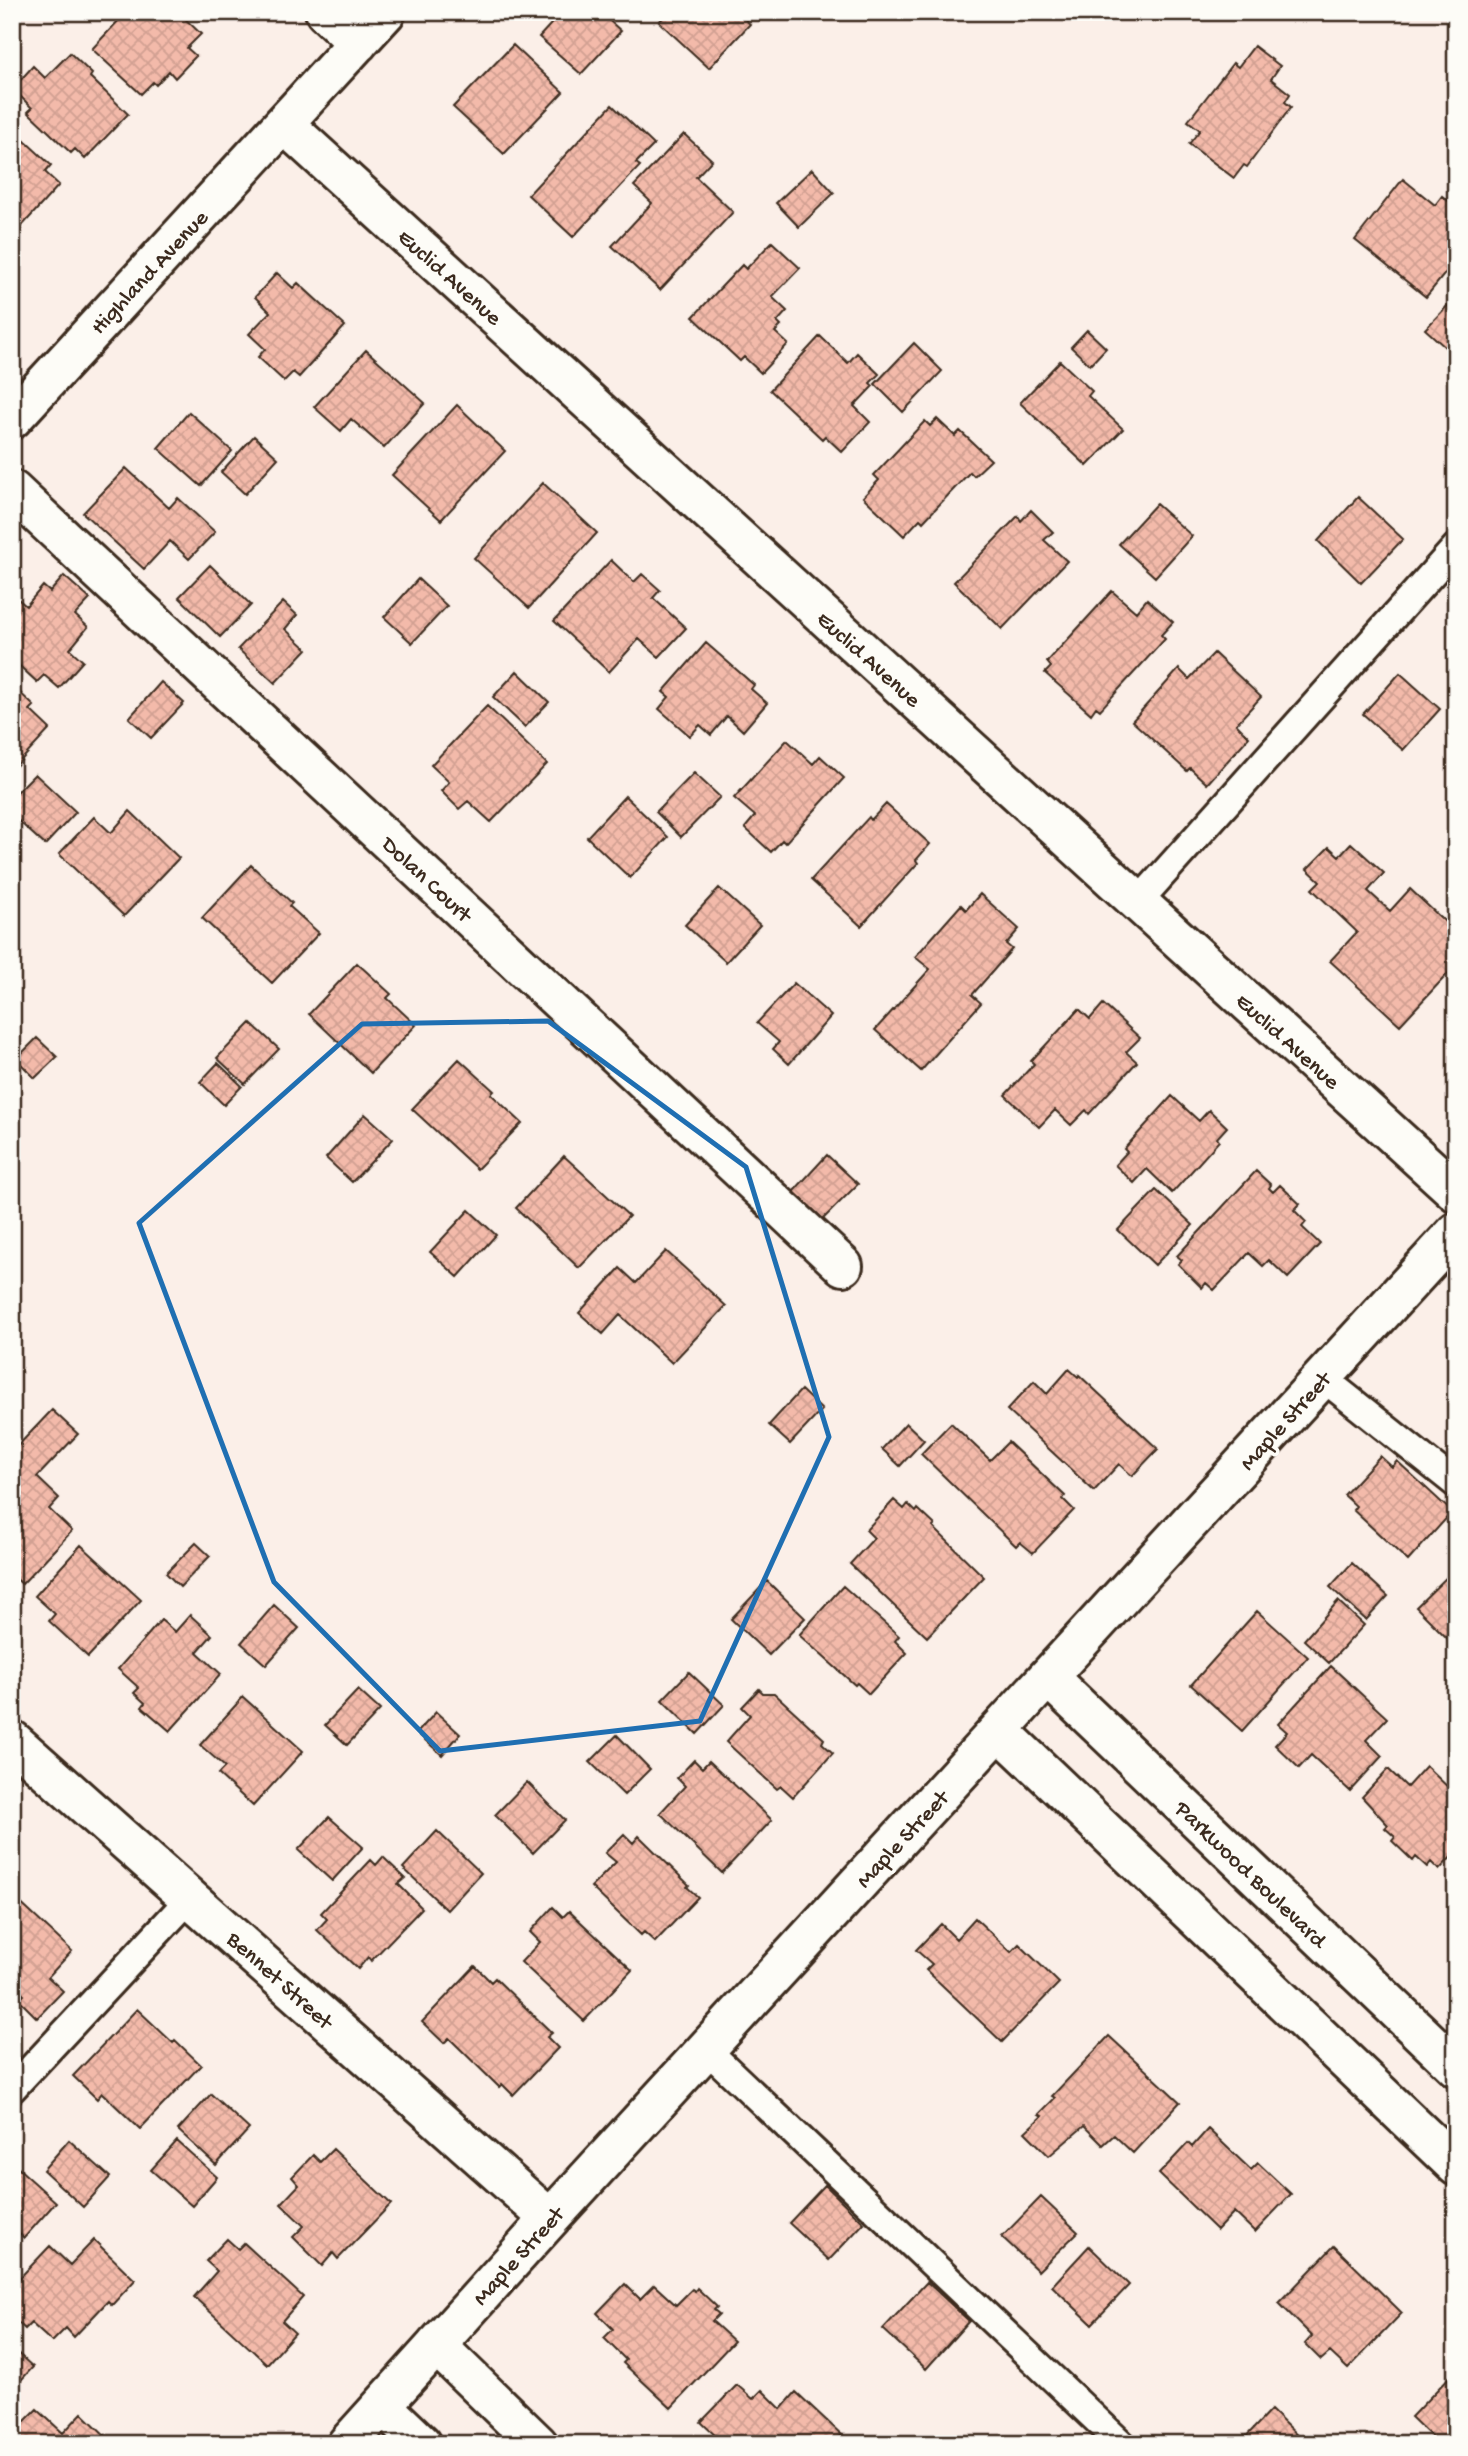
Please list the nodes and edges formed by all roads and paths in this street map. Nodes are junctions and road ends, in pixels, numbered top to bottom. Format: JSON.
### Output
{"nodes":[{"id":1,"x":325,"y":12,"type":"edge"},
{"id":2,"x":386,"y":12,"type":"edge"},
{"id":3,"x":358,"y":43,"type":"junction"},
{"id":4,"x":284,"y":124,"type":"junction"},
{"id":5,"x":12,"y":418,"type":"edge"},
{"id":6,"x":12,"y":490,"type":"edge"},
{"id":7,"x":1456,"y":547,"type":"edge"},
{"id":8,"x":1138,"y":902,"type":"junction"},
{"id":9,"x":1456,"y":1192,"type":"edge"},
{"id":10,"x":1456,"y":1233,"type":"edge"},
{"id":11,"x":843,"y":1266,"type":"dead end"},
{"id":12,"x":1323,"y":1378,"type":"junction"},
{"id":13,"x":1456,"y":1484,"type":"edge"},
{"id":14,"x":1049,"y":1678,"type":"junction"},
{"id":15,"x":1000,"y":1731,"type":"junction"},
{"id":16,"x":12,"y":1740,"type":"edge"},
{"id":17,"x":190,"y":1898,"type":"junction"},
{"id":18,"x":706,"y":2050,"type":"junction"},
{"id":19,"x":1456,"y":2067,"type":"edge"},
{"id":20,"x":12,"y":2089,"type":"edge"},
{"id":21,"x":1456,"y":2166,"type":"edge"},
{"id":22,"x":550,"y":2219,"type":"junction"},
{"id":23,"x":436,"y":2345,"type":"junction"},
{"id":24,"x":382,"y":2406,"type":"junction"},
{"id":25,"x":347,"y":2444,"type":"edge"},
{"id":26,"x":422,"y":2444,"type":"edge"},
{"id":27,"x":538,"y":2444,"type":"edge"},
{"id":28,"x":1122,"y":2444,"type":"edge"}],
"edges":[{"from":1,"to":3,"type":"street"},
{"from":2,"to":3,"type":"street"},
{"from":3,"to":4,"type":"street","name":"Highland Avenue"},
{"from":4,"to":5,"type":"street","name":"Highland Avenue"},
{"from":4,"to":8,"type":"street","name":"Euclid Avenue"},
{"from":6,"to":11,"type":"street","name":"Dolan Court"},
{"from":7,"to":8,"type":"lane"},
{"from":8,"to":9,"type":"street","name":"Euclid Avenue"},
{"from":10,"to":12,"type":"street","name":"Maple Street"},
{"from":12,"to":13,"type":"lane"},
{"from":12,"to":14,"type":"street","name":"Maple Street"},
{"from":14,"to":15,"type":"street","name":"Maple Street"},
{"from":14,"to":19,"type":"street","name":"Parkwood Boulevard"},
{"from":15,"to":18,"type":"street","name":"Maple Street"},
{"from":15,"to":21,"type":"street"},
{"from":16,"to":17,"type":"street","name":"Bennet Street"},
{"from":17,"to":20,"type":"lane"},
{"from":17,"to":22,"type":"street","name":"Bennet Street"},
{"from":18,"to":22,"type":"street","name":"Maple Street"},
{"from":18,"to":28,"type":"lane"},
{"from":22,"to":23,"type":"street","name":"Maple Street"},
{"from":23,"to":24,"type":"street","name":"Maple Street"},
{"from":23,"to":27,"type":"street"},
{"from":24,"to":25,"type":"street","name":"Maple Street"},
{"from":24,"to":26,"type":"street"}]}
